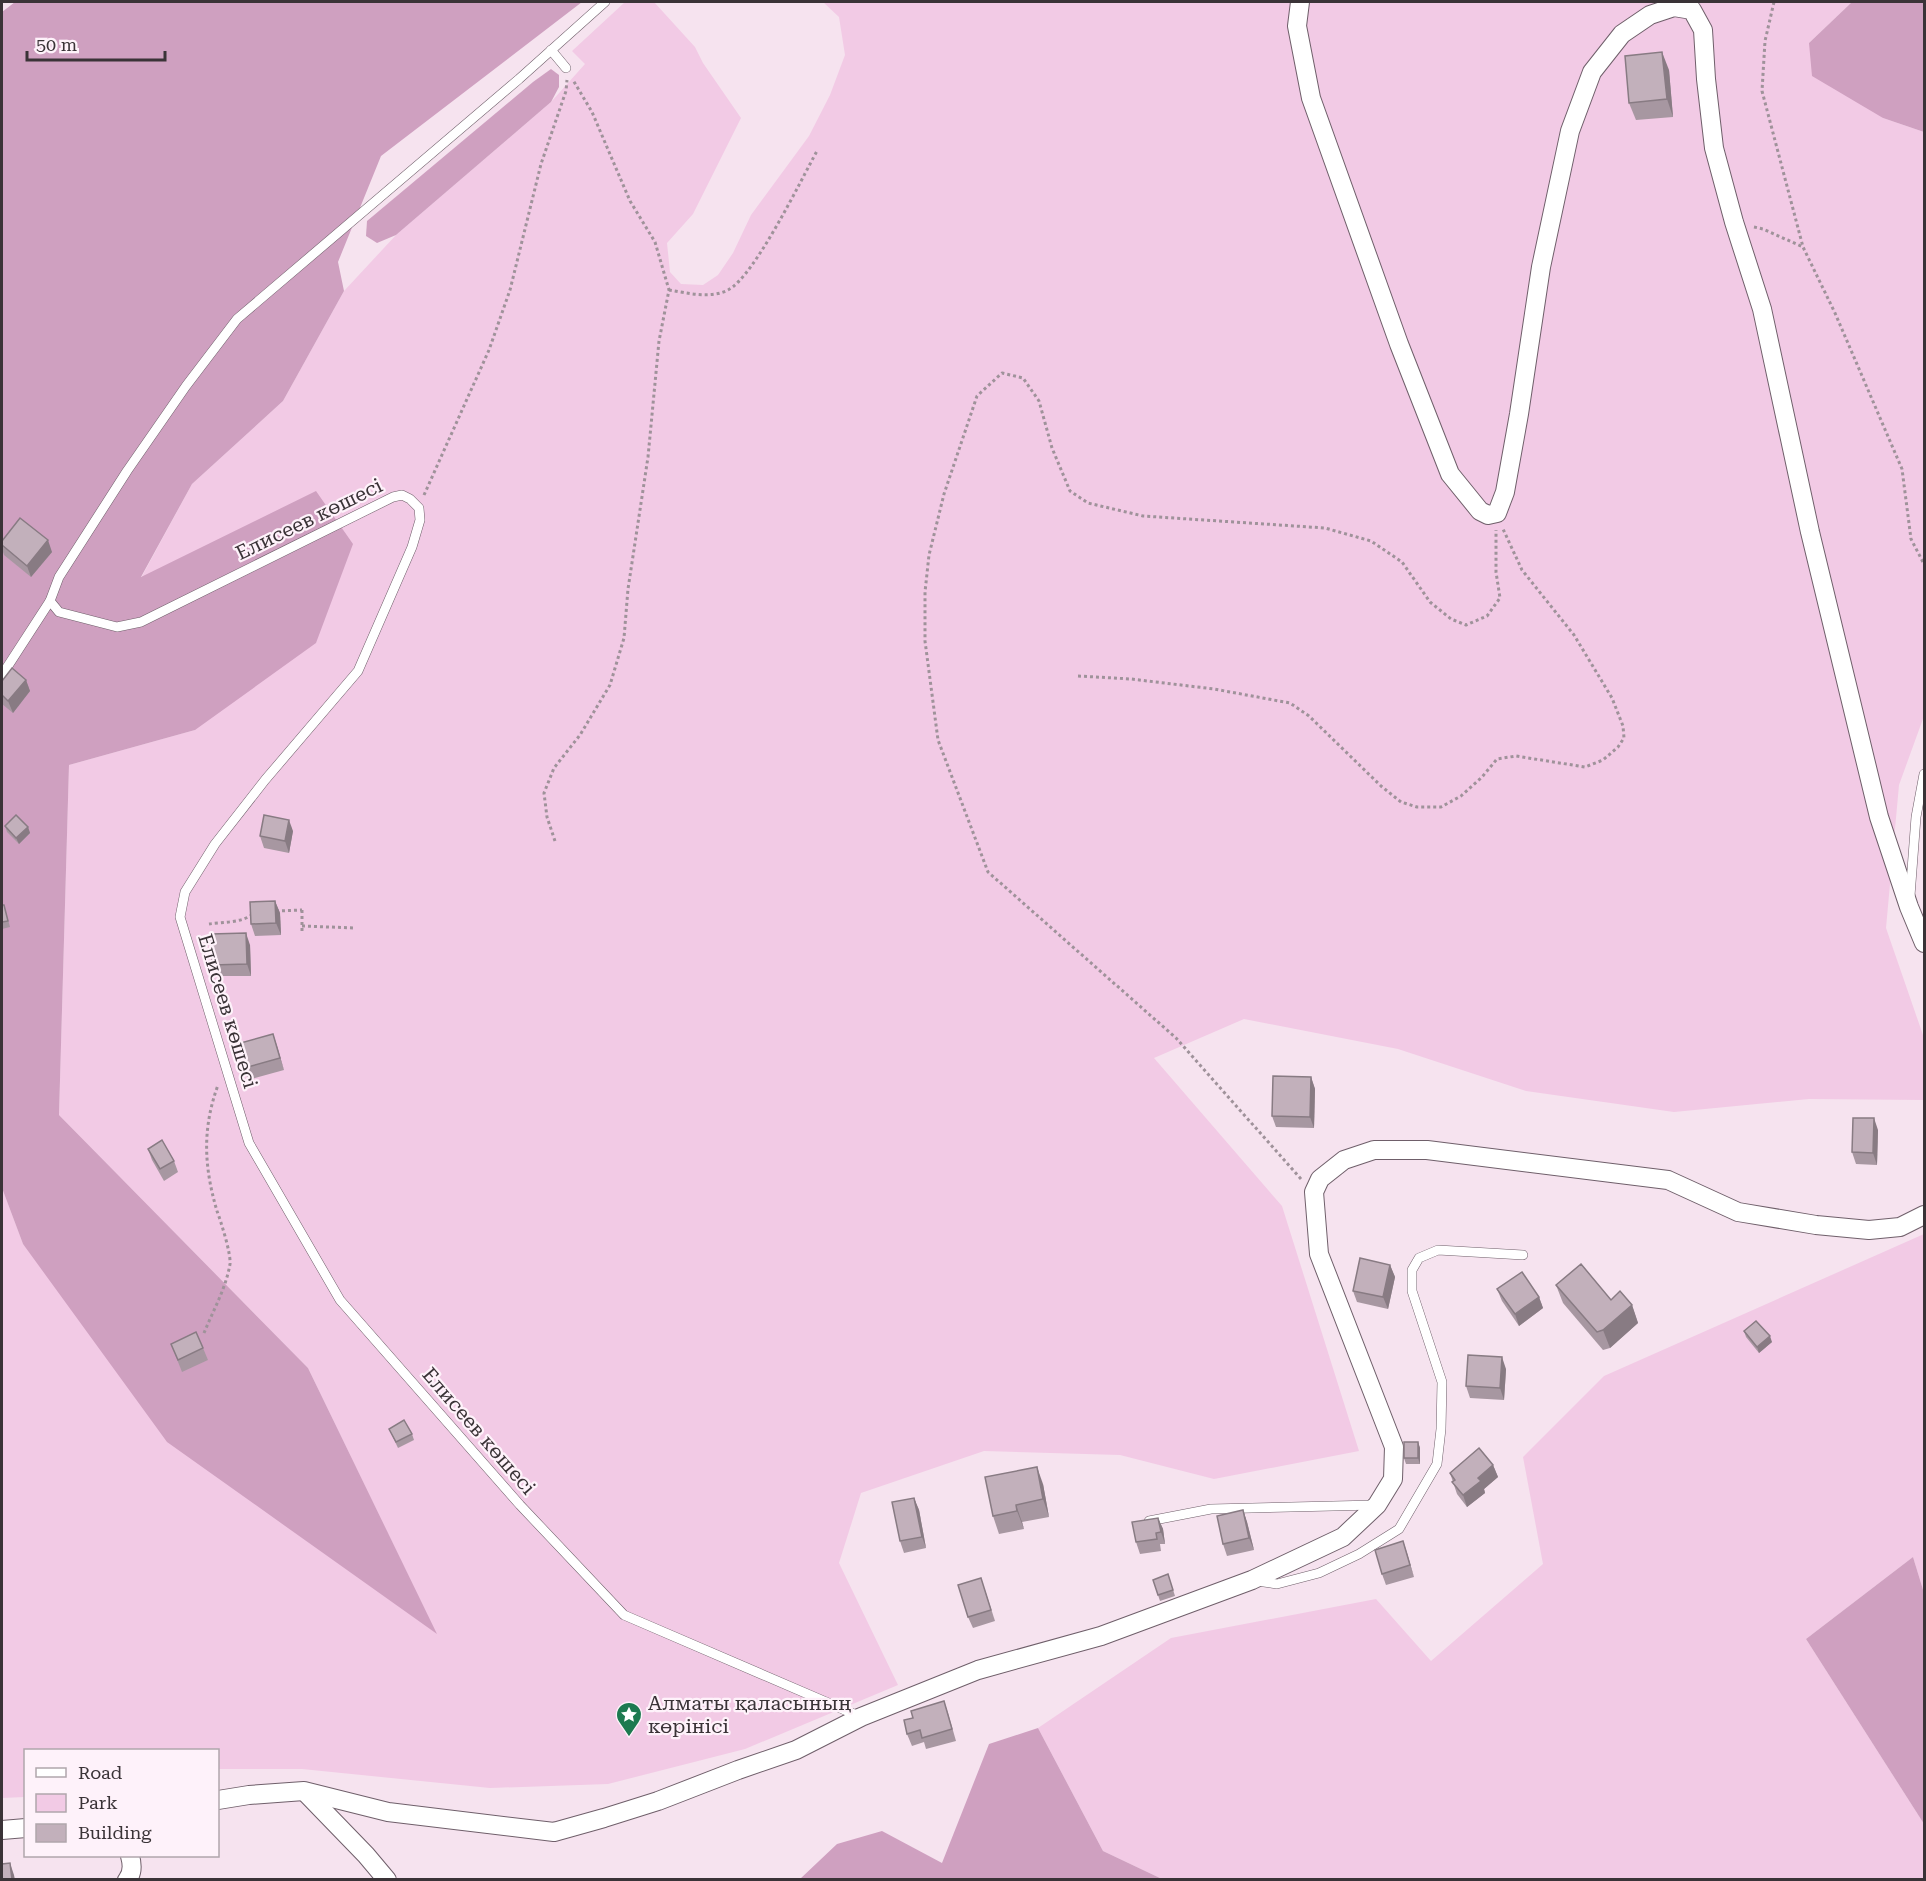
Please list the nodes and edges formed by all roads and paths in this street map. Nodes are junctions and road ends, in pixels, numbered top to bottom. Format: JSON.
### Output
{"nodes":[{"id":1,"x":605,"y":2,"type":"edge"},
{"id":2,"x":1300,"y":2,"type":"edge"},
{"id":3,"x":1773,"y":2,"type":"edge"},
{"id":4,"x":551,"y":50,"type":"junction"},
{"id":5,"x":566,"y":68,"type":"junction"},
{"id":6,"x":817,"y":151,"type":"dead end"},
{"id":7,"x":1734,"y":222,"type":"junction"},
{"id":8,"x":1803,"y":247,"type":"junction"},
{"id":9,"x":669,"y":290,"type":"junction"},
{"id":10,"x":419,"y":508,"type":"junction"},
{"id":11,"x":1497,"y":513,"type":"junction"},
{"id":12,"x":1924,"y":564,"type":"edge"},
{"id":13,"x":50,"y":601,"type":"junction"},
{"id":14,"x":2,"y":675,"type":"edge"},
{"id":15,"x":1078,"y":676,"type":"dead end"},
{"id":16,"x":1924,"y":774,"type":"edge"},
{"id":17,"x":555,"y":841,"type":"dead end"},
{"id":18,"x":1909,"y":907,"type":"junction"},
{"id":19,"x":266,"y":911,"type":"edge"},
{"id":20,"x":254,"y":912,"type":"edge"},
{"id":21,"x":209,"y":924,"type":"dead end"},
{"id":22,"x":302,"y":926,"type":"junction"},
{"id":23,"x":356,"y":928,"type":"dead end"},
{"id":24,"x":302,"y":931,"type":"dead end"},
{"id":25,"x":1924,"y":943,"type":"edge"},
{"id":26,"x":225,"y":1064,"type":"junction"},
{"id":27,"x":1314,"y":1192,"type":"junction"},
{"id":28,"x":1924,"y":1215,"type":"edge"},
{"id":29,"x":1523,"y":1255,"type":"dead end"},
{"id":30,"x":204,"y":1333,"type":"dead end"},
{"id":31,"x":1377,"y":1505,"type":"junction"},
{"id":32,"x":1149,"y":1521,"type":"edge"},
{"id":33,"x":1252,"y":1580,"type":"junction"},
{"id":34,"x":861,"y":1717,"type":"junction"},
{"id":35,"x":304,"y":1791,"type":"junction"},
{"id":36,"x":219,"y":1800,"type":"edge"},
{"id":37,"x":24,"y":1828,"type":"edge"},
{"id":38,"x":2,"y":1830,"type":"edge"},
{"id":39,"x":130,"y":1857,"type":"edge"},
{"id":40,"x":127,"y":1880,"type":"edge"},
{"id":41,"x":387,"y":1880,"type":"edge"}],
"edges":[{"from":1,"to":4,"type":"lane"},
{"from":2,"to":11,"type":"street"},
{"from":3,"to":8,"type":"path"},
{"from":4,"to":5,"type":"lane"},
{"from":4,"to":13,"type":"lane"},
{"from":5,"to":9,"type":"path"},
{"from":5,"to":10,"type":"path"},
{"from":6,"to":9,"type":"path"},
{"from":7,"to":8,"type":"path"},
{"from":7,"to":11,"type":"street"},
{"from":7,"to":18,"type":"street"},
{"from":8,"to":12,"type":"path"},
{"from":9,"to":17,"type":"path"},
{"from":10,"to":13,"type":"lane","name":"Елисеев көшесі"},
{"from":10,"to":26,"type":"lane","name":"Елисеев көшесі"},
{"from":11,"to":15,"type":"path"},
{"from":11,"to":27,"type":"path"},
{"from":13,"to":14,"type":"lane"},
{"from":16,"to":18,"type":"lane"},
{"from":18,"to":25,"type":"street"},
{"from":19,"to":22,"type":"path"},
{"from":20,"to":21,"type":"path"},
{"from":22,"to":23,"type":"path"},
{"from":22,"to":24,"type":"path"},
{"from":26,"to":30,"type":"path"},
{"from":26,"to":34,"type":"lane","name":"Елисеев көшесі"},
{"from":27,"to":28,"type":"street"},
{"from":27,"to":31,"type":"street"},
{"from":29,"to":33,"type":"lane"},
{"from":31,"to":32,"type":"lane"},
{"from":31,"to":33,"type":"street"},
{"from":33,"to":34,"type":"street"},
{"from":34,"to":35,"type":"street"},
{"from":35,"to":36,"type":"street"},
{"from":35,"to":41,"type":"street"},
{"from":37,"to":38,"type":"street"},
{"from":39,"to":40,"type":"street"}]}
